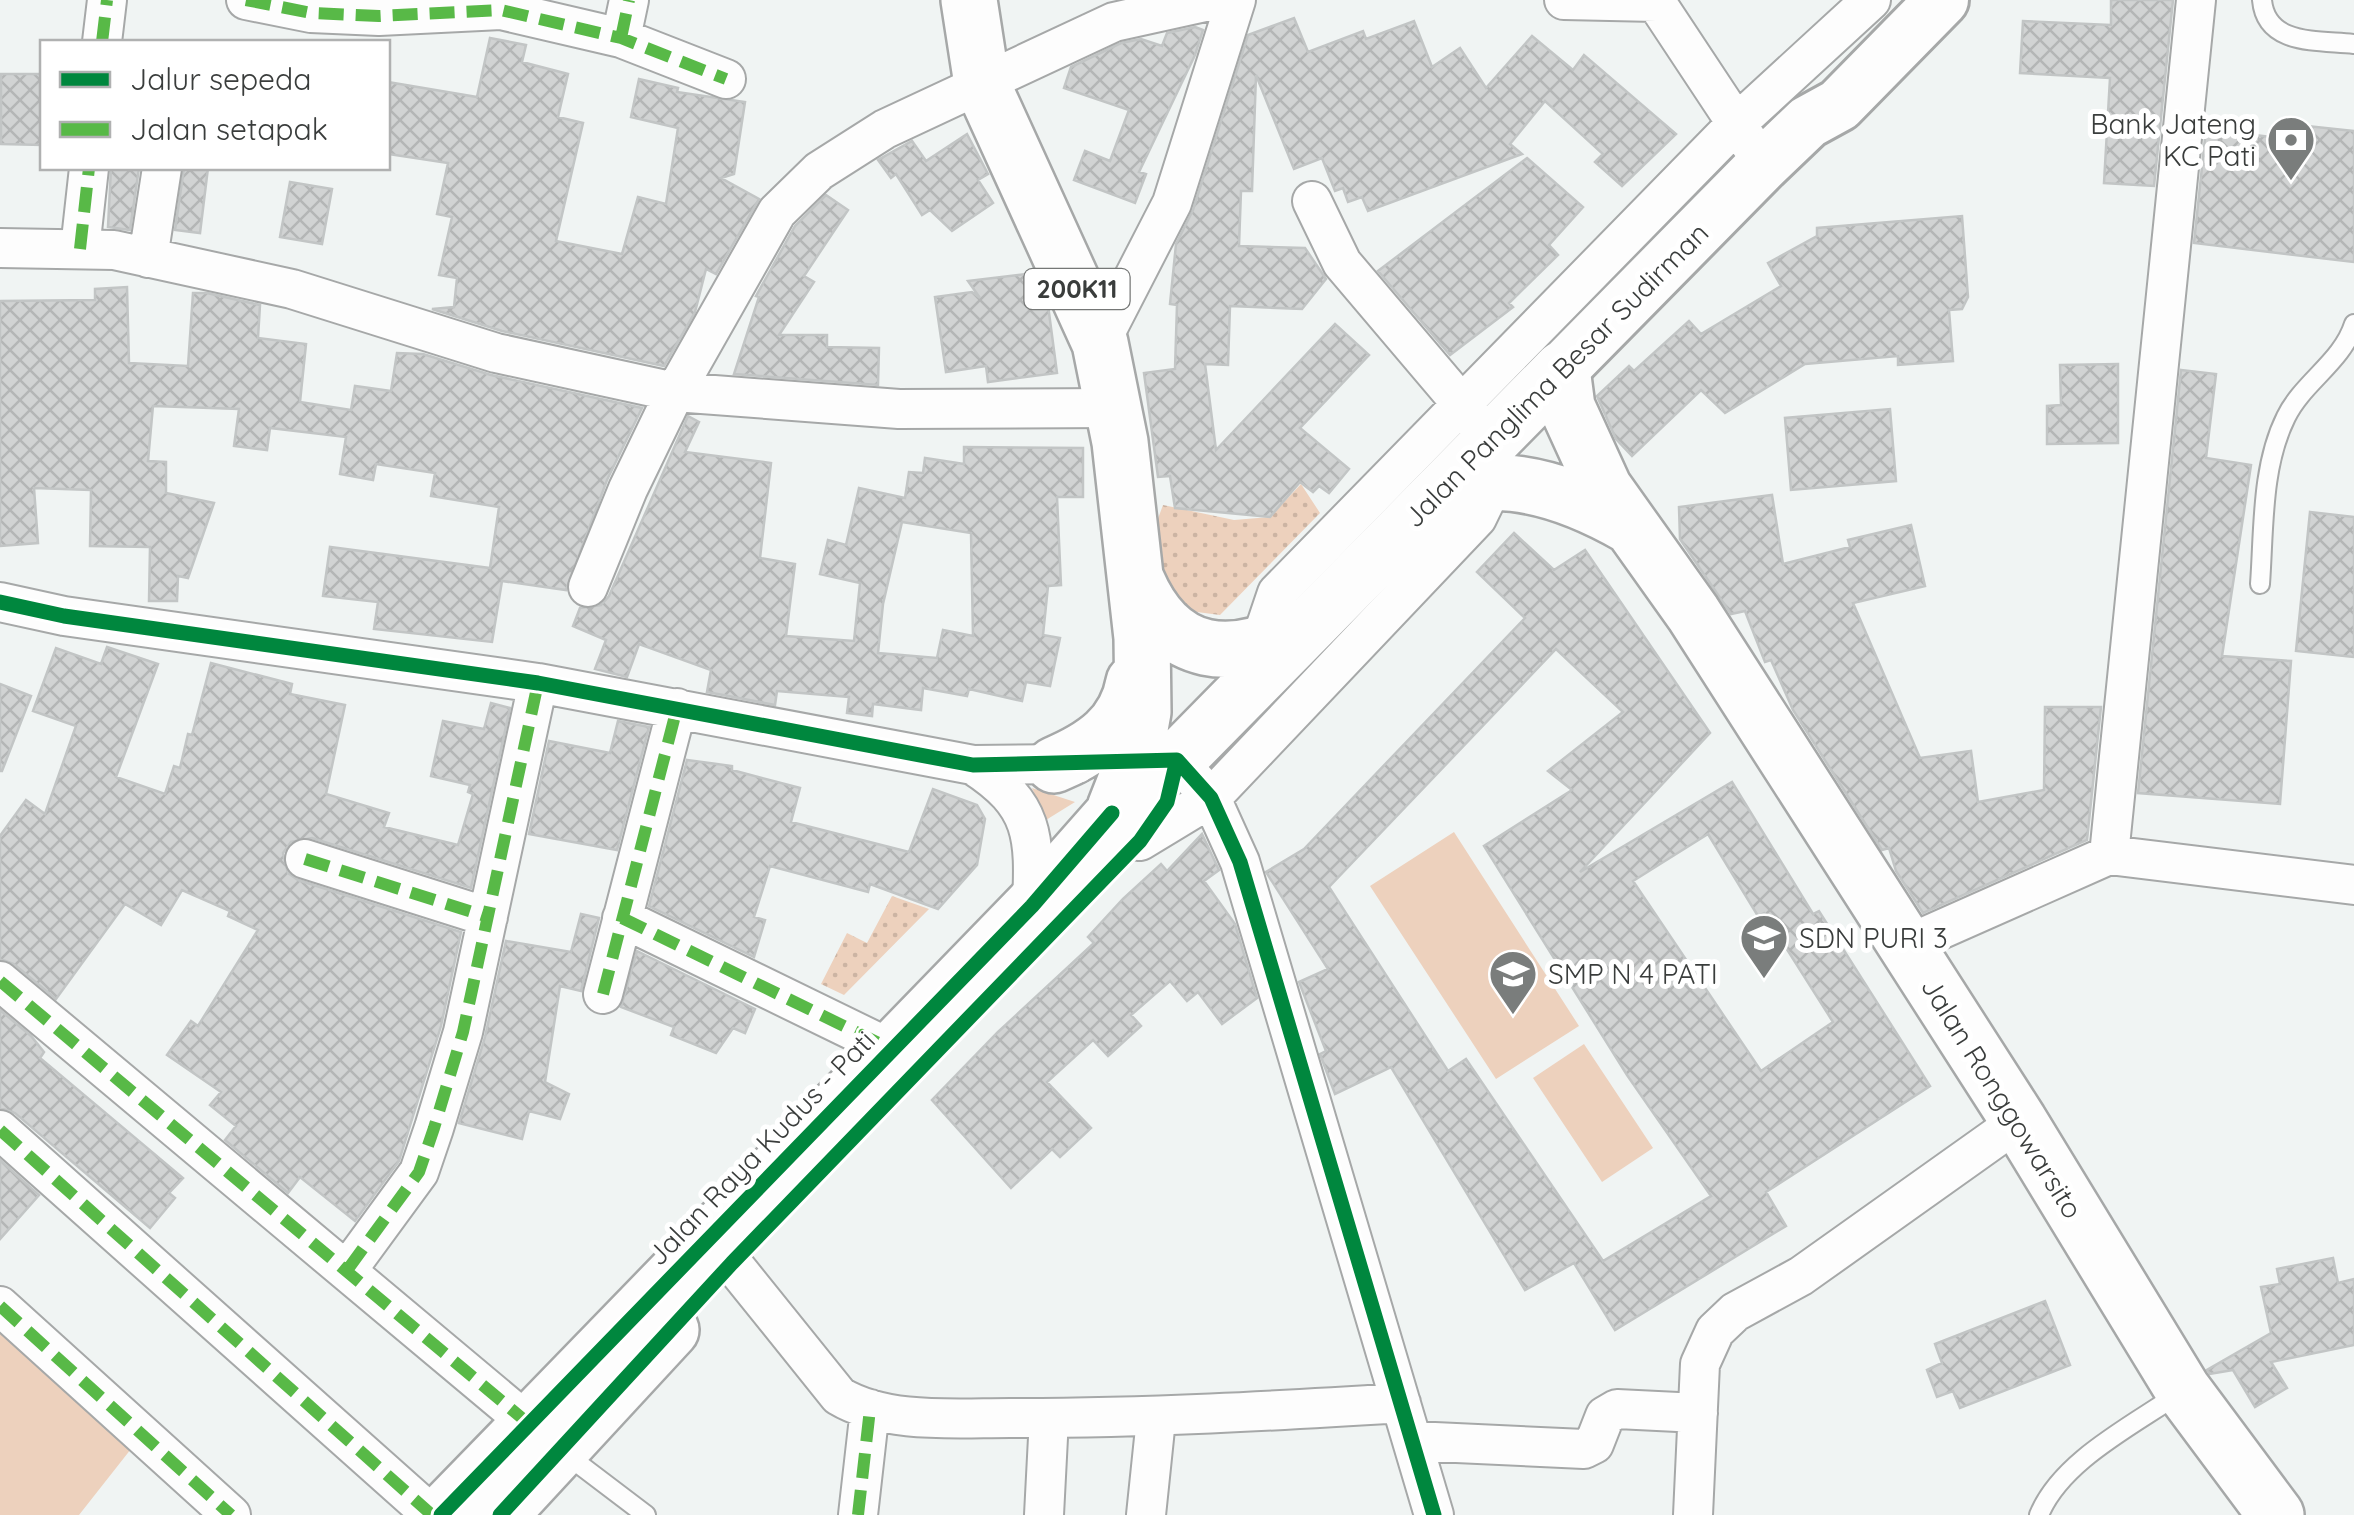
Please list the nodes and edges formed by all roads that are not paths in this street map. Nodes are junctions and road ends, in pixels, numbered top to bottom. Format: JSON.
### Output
{"nodes":[{"id":1,"x":106,"y":0,"type":"edge"},
{"id":2,"x":246,"y":0,"type":"edge"},
{"id":3,"x":629,"y":0,"type":"edge"},
{"id":4,"x":969,"y":0,"type":"edge"},
{"id":5,"x":1214,"y":0,"type":"edge"},
{"id":6,"x":1236,"y":0,"type":"edge"},
{"id":7,"x":1564,"y":0,"type":"edge"},
{"id":8,"x":1871,"y":0,"type":"edge"},
{"id":9,"x":1912,"y":0,"type":"edge"},
{"id":10,"x":1942,"y":0,"type":"edge"},
{"id":11,"x":2196,"y":0,"type":"edge"},
{"id":12,"x":2262,"y":0,"type":"edge"},
{"id":13,"x":1656,"y":1,"type":"edge"},
{"id":14,"x":460,"y":5,"type":"edge"},
{"id":15,"x":621,"y":38,"type":"junction"},
{"id":16,"x":102,"y":40,"type":"edge"},
{"id":17,"x":2354,"y":44,"type":"edge"},
{"id":18,"x":726,"y":78,"type":"dead end"},
{"id":19,"x":982,"y":84,"type":"junction"},
{"id":20,"x":1808,"y":122,"type":"junction"},
{"id":21,"x":1750,"y":144,"type":"junction"},
{"id":22,"x":88,"y":170,"type":"edge"},
{"id":23,"x":162,"y":170,"type":"edge"},
{"id":24,"x":1312,"y":201,"type":"dead end"},
{"id":25,"x":0,"y":248,"type":"edge"},
{"id":26,"x":80,"y":249,"type":"junction"},
{"id":27,"x":148,"y":258,"type":"junction"},
{"id":28,"x":2354,"y":324,"type":"edge"},
{"id":29,"x":1100,"y":344,"type":"junction"},
{"id":30,"x":1562,"y":369,"type":"junction"},
{"id":31,"x":675,"y":392,"type":"junction"},
{"id":32,"x":1114,"y":408,"type":"junction"},
{"id":33,"x":1483,"y":444,"type":"junction"},
{"id":34,"x":1633,"y":528,"type":"junction"},
{"id":35,"x":2260,"y":584,"type":"dead end"},
{"id":36,"x":588,"y":586,"type":"dead end"},
{"id":37,"x":1137,"y":601,"type":"junction"},
{"id":38,"x":0,"y":602,"type":"edge"},
{"id":39,"x":1252,"y":667,"type":"junction"},
{"id":40,"x":538,"y":683,"type":"junction"},
{"id":41,"x":677,"y":708,"type":"junction"},
{"id":42,"x":973,"y":765,"type":"junction"},
{"id":43,"x":1054,"y":765,"type":"junction"},
{"id":44,"x":1174,"y":773,"type":"junction"},
{"id":45,"x":1126,"y":827,"type":"junction"},
{"id":46,"x":2109,"y":855,"type":"junction"},
{"id":47,"x":305,"y":859,"type":"dead end"},
{"id":48,"x":2354,"y":885,"type":"edge"},
{"id":49,"x":1032,"y":906,"type":"junction"},
{"id":50,"x":488,"y":918,"type":"junction"},
{"id":51,"x":622,"y":918,"type":"junction"},
{"id":52,"x":1906,"y":944,"type":"junction"},
{"id":53,"x":0,"y":981,"type":"edge"},
{"id":54,"x":603,"y":994,"type":"dead end"},
{"id":55,"x":891,"y":1049,"type":"junction"},
{"id":56,"x":2019,"y":1121,"type":"junction"},
{"id":57,"x":0,"y":1130,"type":"edge"},
{"id":58,"x":732,"y":1263,"type":"junction"},
{"id":59,"x":348,"y":1269,"type":"junction"},
{"id":60,"x":0,"y":1306,"type":"edge"},
{"id":61,"x":2183,"y":1390,"type":"junction"},
{"id":62,"x":1402,"y":1403,"type":"junction"},
{"id":63,"x":870,"y":1409,"type":"junction"},
{"id":64,"x":1698,"y":1413,"type":"junction"},
{"id":65,"x":1049,"y":1418,"type":"junction"},
{"id":66,"x":1156,"y":1419,"type":"junction"},
{"id":67,"x":545,"y":1437,"type":"junction"},
{"id":68,"x":1413,"y":1441,"type":"junction"},
{"id":69,"x":231,"y":1515,"type":"edge"},
{"id":70,"x":432,"y":1515,"type":"edge"},
{"id":71,"x":441,"y":1515,"type":"edge"},
{"id":72,"x":500,"y":1515,"type":"edge"},
{"id":73,"x":646,"y":1515,"type":"edge"},
{"id":74,"x":858,"y":1515,"type":"edge"},
{"id":75,"x":1044,"y":1515,"type":"edge"},
{"id":76,"x":1146,"y":1515,"type":"edge"},
{"id":77,"x":1434,"y":1515,"type":"edge"},
{"id":78,"x":1692,"y":1515,"type":"edge"},
{"id":79,"x":2039,"y":1515,"type":"edge"},
{"id":80,"x":2276,"y":1515,"type":"edge"}],
"edges":[{"from":1,"to":16,"type":"street"},
{"from":2,"to":14,"type":"street"},
{"from":3,"to":15,"type":"street"},
{"from":4,"to":19,"type":"main road","number":"200K11"},
{"from":5,"to":19,"type":"street"},
{"from":6,"to":29,"type":"street"},
{"from":7,"to":13,"type":"street"},
{"from":8,"to":21,"type":"street"},
{"from":9,"to":20,"type":"main road"},
{"from":10,"to":20,"type":"main road","name":"Jalan Panglima Besar Sudirman"},
{"from":11,"to":46,"type":"street"},
{"from":12,"to":17,"type":"lane"},
{"from":13,"to":21,"type":"street"},
{"from":14,"to":15,"type":"street"},
{"from":15,"to":18,"type":"street"},
{"from":19,"to":29,"type":"main road","number":"200K11"},
{"from":19,"to":31,"type":"street"},
{"from":20,"to":21,"type":"main road","name":"Jalan Panglima Besar Sudirman"},
{"from":21,"to":30,"type":"main road","name":"Jalan Panglima Besar Sudirman"},
{"from":21,"to":33,"type":"street"},
{"from":22,"to":26,"type":"street"},
{"from":23,"to":27,"type":"street"},
{"from":24,"to":33,"type":"street"},
{"from":25,"to":26,"type":"street"},
{"from":26,"to":27,"type":"street"},
{"from":27,"to":31,"type":"street"},
{"from":28,"to":35,"type":"lane"},
{"from":29,"to":32,"type":"main road","number":"200K11"},
{"from":30,"to":33,"type":"main road","name":"Jalan Panglima Besar Sudirman"},
{"from":30,"to":34,"type":"main road","name":"Jalan Ronggowarsito"},
{"from":31,"to":32,"type":"street"},
{"from":31,"to":36,"type":"street"},
{"from":32,"to":37,"type":"main road","number":"200K11"},
{"from":33,"to":34,"type":"main road"},
{"from":33,"to":39,"type":"main road","name":"Jalan Panglima Besar Sudirman"},
{"from":33,"to":39,"type":"street"},
{"from":33,"to":44,"type":"street"},
{"from":34,"to":52,"type":"main road","name":"Jalan Ronggowarsito"},
{"from":37,"to":39,"type":"main road"},
{"from":37,"to":43,"type":"main road"},
{"from":37,"to":44,"type":"main road"},
{"from":38,"to":40,"type":"street"},
{"from":39,"to":44,"type":"main road","name":"Jalan Panglima Besar Sudirman"},
{"from":40,"to":41,"type":"street"},
{"from":40,"to":50,"type":"street"},
{"from":41,"to":42,"type":"street"},
{"from":41,"to":51,"type":"street"},
{"from":42,"to":43,"type":"street"},
{"from":42,"to":49,"type":"street"},
{"from":43,"to":44,"type":"street"},
{"from":44,"to":45,"type":"main road"},
{"from":44,"to":45,"type":"street"},
{"from":44,"to":62,"type":"street"},
{"from":45,"to":49,"type":"main road","name":"Jalan Raya Kudus - Pati"},
{"from":45,"to":58,"type":"main road","name":"Jalan Raya Kudus - Pati"},
{"from":46,"to":48,"type":"street"},
{"from":46,"to":52,"type":"street"},
{"from":47,"to":50,"type":"street"},
{"from":49,"to":55,"type":"main road","name":"Jalan Raya Kudus - Pati"},
{"from":50,"to":59,"type":"street"},
{"from":51,"to":54,"type":"street"},
{"from":51,"to":55,"type":"street"},
{"from":52,"to":56,"type":"main road","name":"Jalan Ronggowarsito"},
{"from":53,"to":59,"type":"street"},
{"from":55,"to":67,"type":"main road","name":"Jalan Raya Kudus - Pati"},
{"from":56,"to":61,"type":"main road","name":"Jalan Ronggowarsito"},
{"from":56,"to":64,"type":"street"},
{"from":57,"to":70,"type":"street"},
{"from":58,"to":63,"type":"street"},
{"from":58,"to":67,"type":"main road","name":"Jalan Raya Kudus - Pati"},
{"from":59,"to":67,"type":"street"},
{"from":60,"to":69,"type":"street"},
{"from":61,"to":79,"type":"lane"},
{"from":61,"to":80,"type":"main road","name":"Jalan Ronggowarsito"},
{"from":62,"to":66,"type":"street"},
{"from":62,"to":68,"type":"street"},
{"from":63,"to":65,"type":"street"},
{"from":63,"to":74,"type":"street"},
{"from":64,"to":68,"type":"street"},
{"from":64,"to":78,"type":"street"},
{"from":65,"to":66,"type":"street"},
{"from":65,"to":75,"type":"street"},
{"from":66,"to":76,"type":"street"},
{"from":67,"to":71,"type":"main road","name":"Jalan Raya Kudus - Pati"},
{"from":67,"to":72,"type":"main road","name":"Jalan Raya Kudus - Pati"},
{"from":67,"to":73,"type":"lane"},
{"from":68,"to":77,"type":"street"}]}
